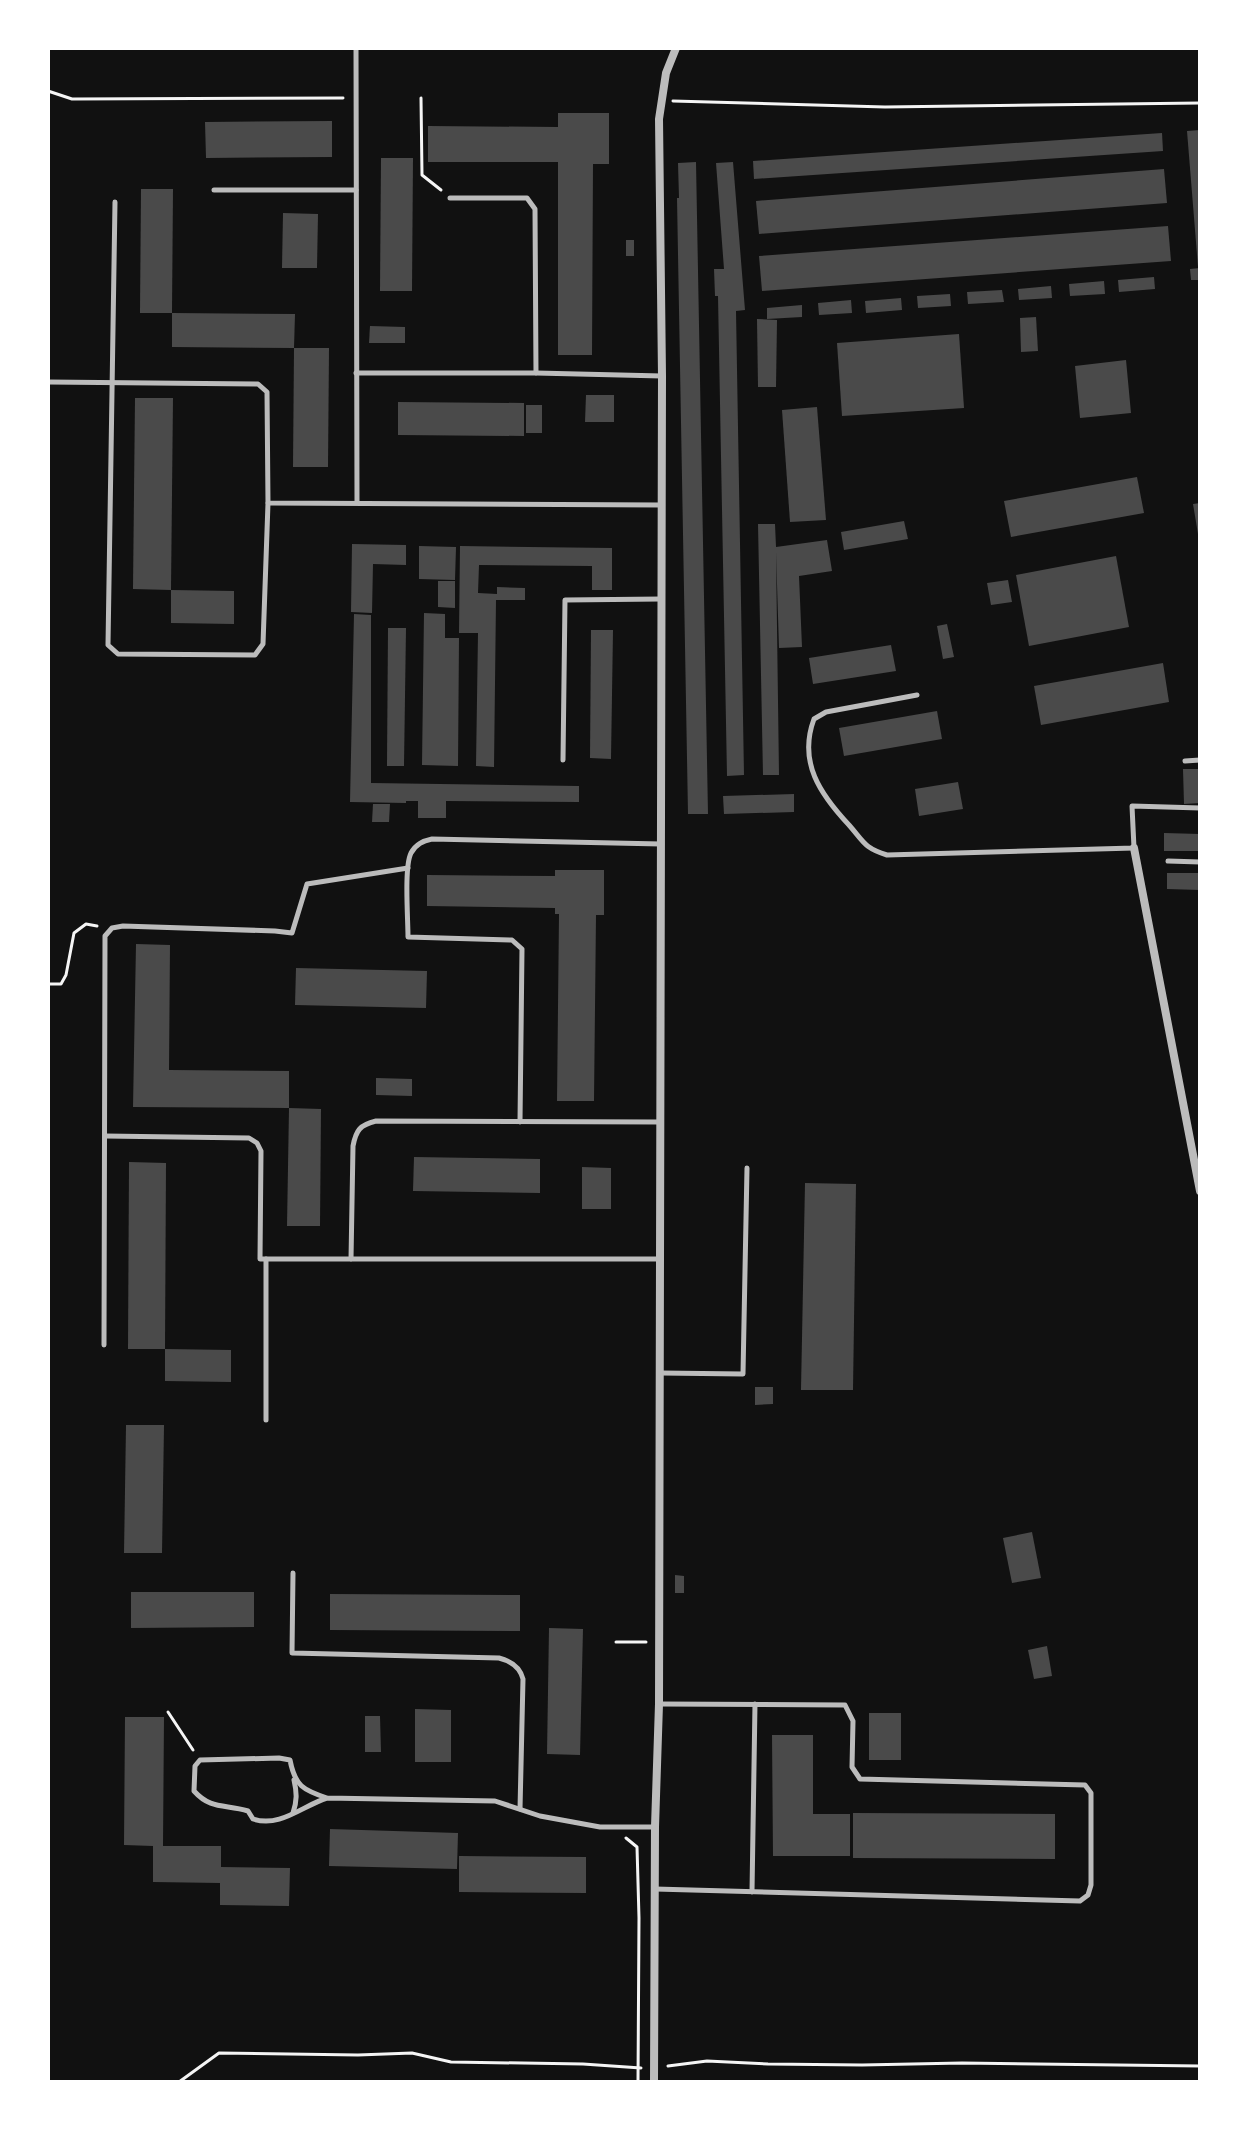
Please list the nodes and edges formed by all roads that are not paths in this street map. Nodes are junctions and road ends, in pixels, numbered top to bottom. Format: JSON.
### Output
{"nodes":[{"id":1,"x":356,"y":48,"type":"edge"},
{"id":2,"x":676,"y":48,"type":"edge"},
{"id":3,"x":214,"y":190,"type":"dead end"},
{"id":4,"x":356,"y":190,"type":"junction"},
{"id":5,"x":450,"y":198,"type":"road end"},
{"id":6,"x":115,"y":202,"type":"dead end"},
{"id":7,"x":356,"y":373,"type":"junction"},
{"id":8,"x":536,"y":373,"type":"junction"},
{"id":9,"x":662,"y":376,"type":"junction"},
{"id":10,"x":48,"y":382,"type":"edge"},
{"id":11,"x":111,"y":382,"type":"junction"},
{"id":12,"x":357,"y":502,"type":"junction"},
{"id":13,"x":268,"y":503,"type":"junction"},
{"id":14,"x":662,"y":505,"type":"junction"},
{"id":15,"x":661,"y":599,"type":"junction"},
{"id":16,"x":917,"y":695,"type":"dead end"},
{"id":17,"x":563,"y":760,"type":"dead end"},
{"id":18,"x":1200,"y":760,"type":"edge"},
{"id":19,"x":1185,"y":761,"type":"dead end"},
{"id":20,"x":1200,"y":808,"type":"edge"},
{"id":21,"x":661,"y":844,"type":"junction"},
{"id":22,"x":1134,"y":848,"type":"junction"},
{"id":23,"x":1168,"y":861,"type":"dead end"},
{"id":24,"x":1200,"y":862,"type":"edge"},
{"id":25,"x":408,"y":868,"type":"junction"},
{"id":26,"x":520,"y":1122,"type":"junction"},
{"id":27,"x":660,"y":1122,"type":"junction"},
{"id":28,"x":105,"y":1136,"type":"junction"},
{"id":29,"x":747,"y":1168,"type":"dead end"},
{"id":30,"x":1200,"y":1191,"type":"edge"},
{"id":31,"x":266,"y":1259,"type":"junction"},
{"id":32,"x":351,"y":1259,"type":"junction"},
{"id":33,"x":660,"y":1259,"type":"junction"},
{"id":34,"x":104,"y":1345,"type":"dead end"},
{"id":35,"x":660,"y":1373,"type":"junction"},
{"id":36,"x":266,"y":1420,"type":"dead end"},
{"id":37,"x":293,"y":1573,"type":"dead end"},
{"id":38,"x":659,"y":1704,"type":"junction"},
{"id":39,"x":755,"y":1704,"type":"junction"},
{"id":40,"x":294,"y":1779,"type":"junction"},
{"id":41,"x":327,"y":1798,"type":"junction"},
{"id":42,"x":520,"y":1809,"type":"junction"},
{"id":43,"x":292,"y":1814,"type":"junction"},
{"id":44,"x":655,"y":1827,"type":"junction"},
{"id":45,"x":654,"y":1889,"type":"junction"},
{"id":46,"x":752,"y":1892,"type":"junction"},
{"id":47,"x":654,"y":2082,"type":"edge"}],
"edges":[{"from":1,"to":4,"type":"lane"},
{"from":2,"to":9,"type":"street"},
{"from":3,"to":4,"type":"lane"},
{"from":4,"to":7,"type":"lane"},
{"from":5,"to":8,"type":"lane"},
{"from":6,"to":11,"type":"lane"},
{"from":7,"to":8,"type":"lane"},
{"from":7,"to":12,"type":"lane"},
{"from":8,"to":9,"type":"lane"},
{"from":9,"to":14,"type":"street"},
{"from":10,"to":11,"type":"lane"},
{"from":11,"to":13,"type":"lane"},
{"from":11,"to":13,"type":"lane"},
{"from":12,"to":13,"type":"lane"},
{"from":12,"to":14,"type":"lane"},
{"from":14,"to":15,"type":"street"},
{"from":15,"to":17,"type":"lane"},
{"from":15,"to":21,"type":"street"},
{"from":16,"to":22,"type":"lane"},
{"from":18,"to":19,"type":"lane"},
{"from":20,"to":22,"type":"lane"},
{"from":21,"to":25,"type":"lane"},
{"from":21,"to":27,"type":"street"},
{"from":22,"to":30,"type":"street"},
{"from":23,"to":24,"type":"lane"},
{"from":25,"to":26,"type":"lane"},
{"from":25,"to":28,"type":"lane"},
{"from":26,"to":27,"type":"lane"},
{"from":26,"to":32,"type":"lane"},
{"from":27,"to":33,"type":"street"},
{"from":28,"to":31,"type":"lane"},
{"from":28,"to":34,"type":"lane"},
{"from":29,"to":35,"type":"lane"},
{"from":31,"to":32,"type":"lane"},
{"from":31,"to":36,"type":"lane"},
{"from":32,"to":33,"type":"lane"},
{"from":33,"to":35,"type":"street"},
{"from":35,"to":38,"type":"street"},
{"from":37,"to":42,"type":"lane"},
{"from":38,"to":39,"type":"lane"},
{"from":38,"to":44,"type":"street"},
{"from":39,"to":46,"type":"lane"},
{"from":39,"to":46,"type":"lane"},
{"from":40,"to":41,"type":"lane"},
{"from":40,"to":43,"type":"lane"},
{"from":40,"to":43,"type":"lane"},
{"from":41,"to":42,"type":"lane"},
{"from":41,"to":43,"type":"lane"},
{"from":42,"to":44,"type":"lane"},
{"from":44,"to":45,"type":"street"},
{"from":45,"to":46,"type":"lane"},
{"from":45,"to":47,"type":"street"}]}
